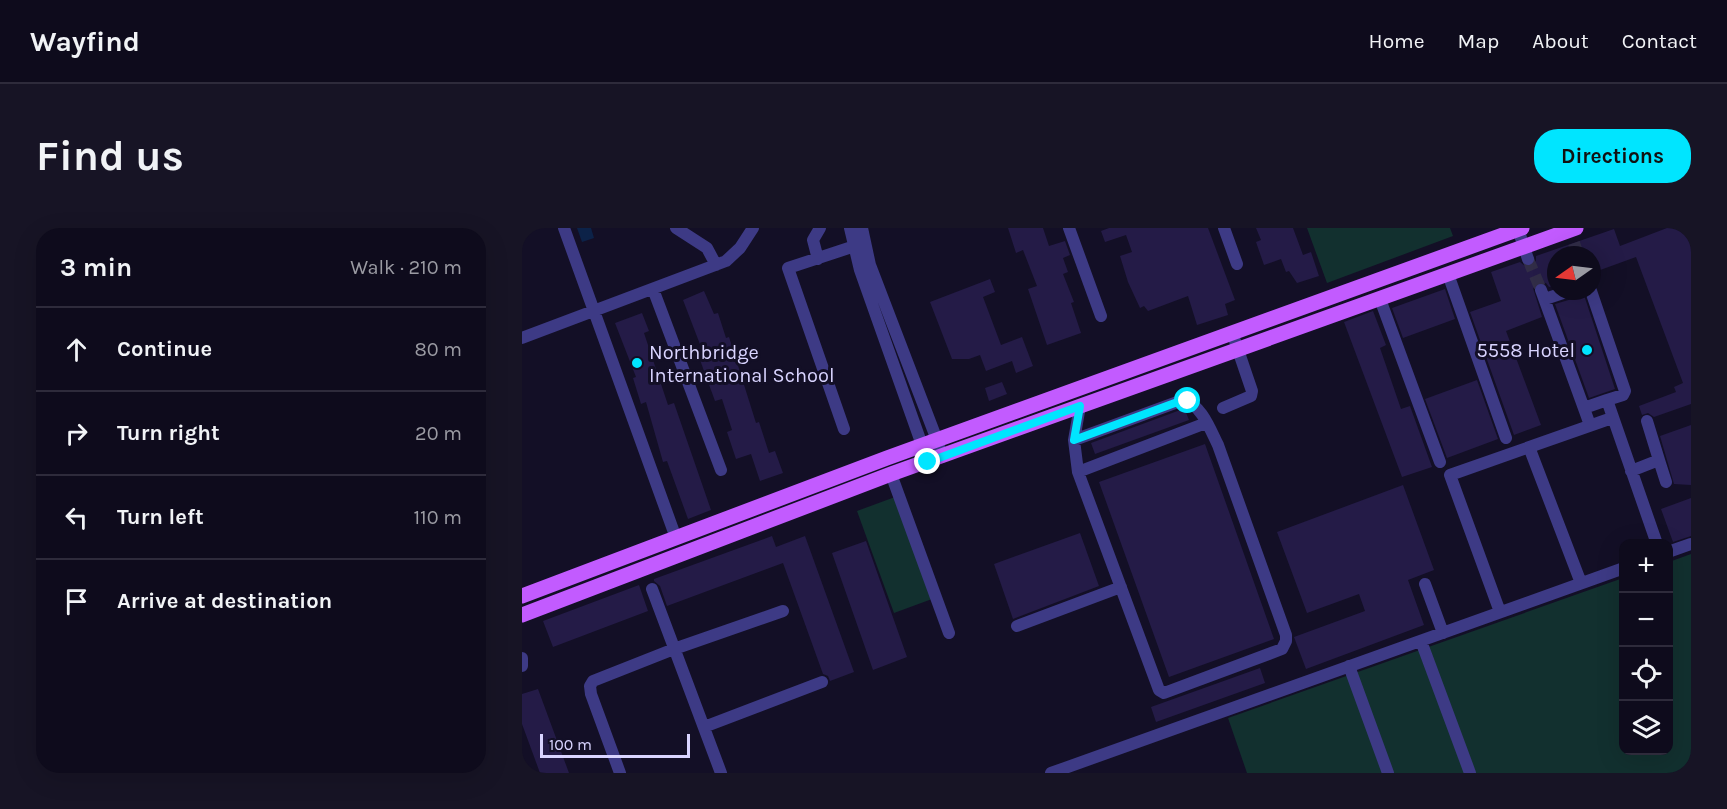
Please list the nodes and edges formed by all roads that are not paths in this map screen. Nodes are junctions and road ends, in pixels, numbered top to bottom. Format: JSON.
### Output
{"nodes":[{"id":1,"x":564,"y":228,"type":"edge"},
{"id":2,"x":676,"y":228,"type":"edge"},
{"id":3,"x":753,"y":228,"type":"edge"},
{"id":4,"x":820,"y":228,"type":"edge"},
{"id":5,"x":850,"y":228,"type":"edge"},
{"id":6,"x":862,"y":228,"type":"edge"},
{"id":7,"x":1070,"y":228,"type":"edge"},
{"id":8,"x":1224,"y":228,"type":"edge"},
{"id":9,"x":1512,"y":230,"type":"edge"},
{"id":10,"x":1573,"y":234,"type":"edge"},
{"id":11,"x":859,"y":245,"type":"junction"},
{"id":12,"x":1521,"y":252,"type":"junction"},
{"id":13,"x":818,"y":259,"type":"junction"},
{"id":14,"x":1237,"y":264,"type":"dead end"},
{"id":15,"x":716,"y":265,"type":"junction"},
{"id":16,"x":1448,"y":274,"type":"junction"},
{"id":17,"x":653,"y":289,"type":"junction"},
{"id":18,"x":1547,"y":294,"type":"tunnel mouth"},
{"id":19,"x":1380,"y":299,"type":"junction"},
{"id":20,"x":1594,"y":300,"type":"edge"},
{"id":21,"x":594,"y":311,"type":"junction"},
{"id":22,"x":1101,"y":316,"type":"dead end"},
{"id":23,"x":1232,"y":334,"type":"junction"},
{"id":24,"x":522,"y":338,"type":"edge"},
{"id":25,"x":1238,"y":350,"type":"junction"},
{"id":26,"x":1606,"y":400,"type":"junction"},
{"id":27,"x":1080,"y":406,"type":"junction"},
{"id":28,"x":1223,"y":408,"type":"dead end"},
{"id":29,"x":1584,"y":408,"type":"junction"},
{"id":30,"x":1612,"y":418,"type":"junction"},
{"id":31,"x":1647,"y":422,"type":"dead end"},
{"id":32,"x":1206,"y":423,"type":"junction"},
{"id":33,"x":1590,"y":425,"type":"junction"},
{"id":34,"x":844,"y":429,"type":"dead end"},
{"id":35,"x":1506,"y":438,"type":"dead end"},
{"id":36,"x":1074,"y":440,"type":"junction"},
{"id":37,"x":930,"y":442,"type":"junction"},
{"id":38,"x":1529,"y":447,"type":"junction"},
{"id":39,"x":935,"y":459,"type":"junction"},
{"id":40,"x":1659,"y":460,"type":"junction"},
{"id":41,"x":1440,"y":462,"type":"dead end"},
{"id":42,"x":721,"y":470,"type":"dead end"},
{"id":43,"x":1631,"y":471,"type":"junction"},
{"id":44,"x":1078,"y":472,"type":"junction"},
{"id":45,"x":891,"y":474,"type":"junction"},
{"id":46,"x":1666,"y":482,"type":"dead end"},
{"id":47,"x":676,"y":538,"type":"junction"},
{"id":48,"x":1656,"y":539,"type":"edge"},
{"id":49,"x":1691,"y":544,"type":"edge"},
{"id":50,"x":1673,"y":550,"type":"edge"},
{"id":51,"x":1619,"y":569,"type":"edge"},
{"id":52,"x":1581,"y":583,"type":"junction"},
{"id":53,"x":1425,"y":584,"type":"dead end"},
{"id":54,"x":1120,"y":587,"type":"junction"},
{"id":55,"x":652,"y":589,"type":"dead end"},
{"id":56,"x":522,"y":596,"type":"edge"},
{"id":57,"x":783,"y":611,"type":"dead end"},
{"id":58,"x":1500,"y":612,"type":"junction"},
{"id":59,"x":522,"y":615,"type":"edge"},
{"id":60,"x":1017,"y":626,"type":"dead end"},
{"id":61,"x":949,"y":633,"type":"dead end"},
{"id":62,"x":1443,"y":633,"type":"junction"},
{"id":63,"x":1421,"y":640,"type":"junction"},
{"id":64,"x":674,"y":649,"type":"junction"},
{"id":65,"x":522,"y":658,"type":"edge"},
{"id":66,"x":522,"y":666,"type":"edge"},
{"id":67,"x":1349,"y":666,"type":"junction"},
{"id":68,"x":822,"y":682,"type":"dead end"},
{"id":69,"x":704,"y":727,"type":"junction"},
{"id":70,"x":620,"y":773,"type":"edge"},
{"id":71,"x":721,"y":773,"type":"edge"},
{"id":72,"x":1051,"y":773,"type":"edge"},
{"id":73,"x":1388,"y":773,"type":"edge"},
{"id":74,"x":1470,"y":773,"type":"edge"}],
"edges":[{"from":1,"to":21,"type":"street"},
{"from":2,"to":15,"type":"street"},
{"from":3,"to":15,"type":"street"},
{"from":4,"to":13,"type":"street"},
{"from":5,"to":11,"type":"street"},
{"from":6,"to":11,"type":"street"},
{"from":7,"to":22,"type":"street"},
{"from":8,"to":14,"type":"street"},
{"from":9,"to":12,"type":"street"},
{"from":9,"to":23,"type":"main road"},
{"from":10,"to":12,"type":"main road"},
{"from":11,"to":13,"type":"street"},
{"from":11,"to":37,"type":"street"},
{"from":12,"to":16,"type":"main road"},
{"from":13,"to":34,"type":"street"},
{"from":15,"to":17,"type":"street"},
{"from":16,"to":19,"type":"main road"},
{"from":16,"to":35,"type":"street"},
{"from":17,"to":21,"type":"street"},
{"from":17,"to":42,"type":"street"},
{"from":18,"to":29,"type":"street"},
{"from":19,"to":25,"type":"main road"},
{"from":19,"to":41,"type":"street"},
{"from":20,"to":26,"type":"street"},
{"from":21,"to":24,"type":"street"},
{"from":21,"to":47,"type":"street"},
{"from":23,"to":25,"type":"street"},
{"from":23,"to":37,"type":"main road"},
{"from":25,"to":27,"type":"main road"},
{"from":25,"to":28,"type":"street"},
{"from":26,"to":29,"type":"street"},
{"from":26,"to":30,"type":"street"},
{"from":27,"to":36,"type":"street"},
{"from":27,"to":39,"type":"main road"},
{"from":29,"to":33,"type":"street"},
{"from":30,"to":33,"type":"street"},
{"from":30,"to":43,"type":"street"},
{"from":31,"to":40,"type":"street"},
{"from":32,"to":36,"type":"street"},
{"from":32,"to":44,"type":"street"},
{"from":32,"to":54,"type":"street"},
{"from":33,"to":38,"type":"street"},
{"from":36,"to":44,"type":"street"},
{"from":37,"to":39,"type":"street"},
{"from":37,"to":47,"type":"main road"},
{"from":38,"to":52,"type":"street"},
{"from":38,"to":58,"type":"street"},
{"from":39,"to":45,"type":"main road"},
{"from":40,"to":43,"type":"street"},
{"from":40,"to":46,"type":"street"},
{"from":43,"to":48,"type":"street"},
{"from":44,"to":54,"type":"street"},
{"from":45,"to":59,"type":"main road"},
{"from":45,"to":61,"type":"street"},
{"from":47,"to":56,"type":"main road"},
{"from":49,"to":50,"type":"street"},
{"from":51,"to":52,"type":"street"},
{"from":52,"to":58,"type":"street"},
{"from":53,"to":62,"type":"street"},
{"from":54,"to":60,"type":"street"},
{"from":55,"to":64,"type":"street"},
{"from":57,"to":64,"type":"street"},
{"from":58,"to":62,"type":"street"},
{"from":62,"to":63,"type":"street"},
{"from":63,"to":67,"type":"street"},
{"from":63,"to":74,"type":"street"},
{"from":64,"to":69,"type":"street"},
{"from":64,"to":70,"type":"street"},
{"from":65,"to":66,"type":"street"},
{"from":67,"to":72,"type":"street"},
{"from":67,"to":73,"type":"street"},
{"from":68,"to":69,"type":"street"},
{"from":69,"to":71,"type":"street"}]}
